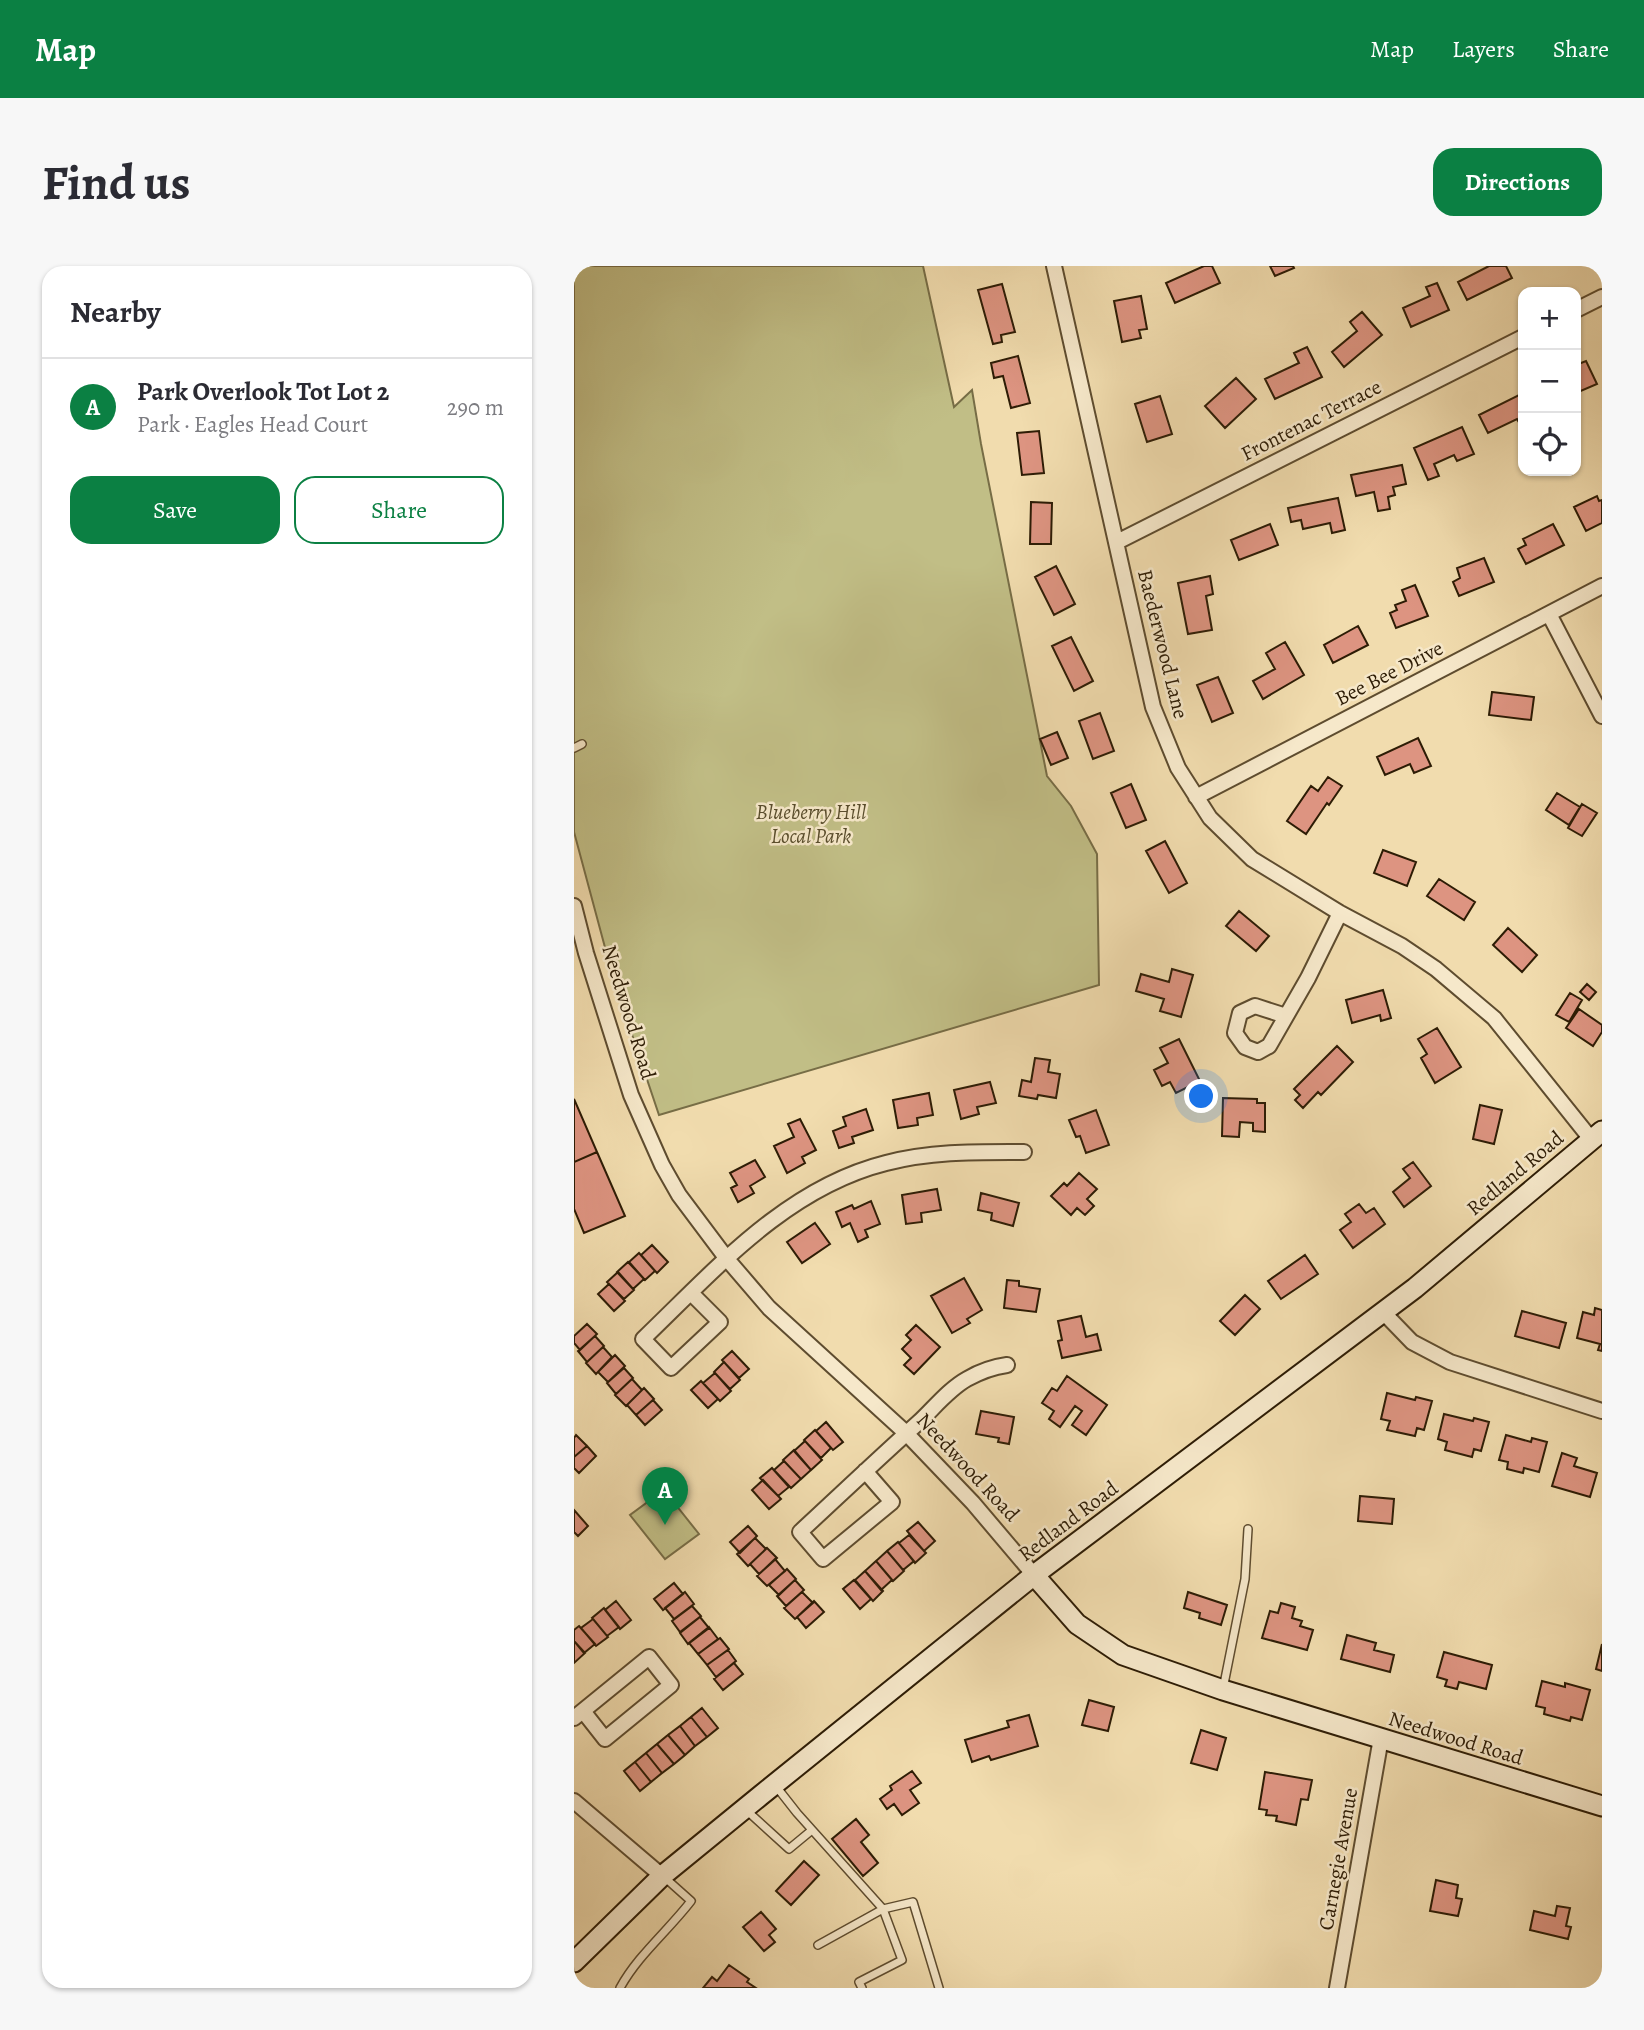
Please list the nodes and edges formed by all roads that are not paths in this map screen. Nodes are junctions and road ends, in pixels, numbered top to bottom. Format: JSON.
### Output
{"nodes":[{"id":1,"x":1054,"y":266,"type":"edge"},
{"id":2,"x":1602,"y":297,"type":"edge"},
{"id":3,"x":1581,"y":308,"type":"edge"},
{"id":4,"x":1518,"y":340,"type":"edge"},
{"id":5,"x":1117,"y":542,"type":"junction"},
{"id":6,"x":1602,"y":586,"type":"edge"},
{"id":7,"x":1549,"y":614,"type":"junction"},
{"id":8,"x":1602,"y":716,"type":"edge"},
{"id":9,"x":1196,"y":797,"type":"junction"},
{"id":10,"x":574,"y":906,"type":"edge"},
{"id":11,"x":1340,"y":913,"type":"junction"},
{"id":12,"x":1286,"y":1016,"type":"dead end"},
{"id":13,"x":1598,"y":1139,"type":"edge"},
{"id":14,"x":1024,"y":1152,"type":"dead end"},
{"id":15,"x":727,"y":1259,"type":"junction"},
{"id":16,"x":691,"y":1293,"type":"junction"},
{"id":17,"x":1383,"y":1312,"type":"junction"},
{"id":18,"x":1007,"y":1365,"type":"dead end"},
{"id":19,"x":1602,"y":1411,"type":"edge"},
{"id":20,"x":906,"y":1433,"type":"junction"},
{"id":21,"x":865,"y":1471,"type":"junction"},
{"id":22,"x":1248,"y":1529,"type":"dead end"},
{"id":23,"x":1034,"y":1575,"type":"junction"},
{"id":24,"x":1223,"y":1690,"type":"junction"},
{"id":25,"x":578,"y":1714,"type":"edge"},
{"id":26,"x":1381,"y":1738,"type":"junction"},
{"id":27,"x":775,"y":1784,"type":"junction"},
{"id":28,"x":574,"y":1801,"type":"edge"},
{"id":29,"x":1602,"y":1806,"type":"edge"},
{"id":30,"x":744,"y":1809,"type":"junction"},
{"id":31,"x":812,"y":1830,"type":"junction"},
{"id":32,"x":662,"y":1876,"type":"junction"},
{"id":33,"x":884,"y":1909,"type":"junction"},
{"id":34,"x":817,"y":1945,"type":"dead end"},
{"id":35,"x":574,"y":1962,"type":"edge"},
{"id":36,"x":620,"y":1988,"type":"edge"},
{"id":37,"x":862,"y":1988,"type":"edge"},
{"id":38,"x":939,"y":1988,"type":"edge"},
{"id":39,"x":1337,"y":1988,"type":"edge"}],
"edges":[{"from":1,"to":5,"type":"street","name":"Baederwood Lane"},
{"from":2,"to":3,"type":"street"},
{"from":4,"to":5,"type":"street","name":"Frontenac Terrace"},
{"from":5,"to":9,"type":"street","name":"Baederwood Lane"},
{"from":6,"to":7,"type":"street","name":"Bee Bee Drive"},
{"from":7,"to":8,"type":"street"},
{"from":7,"to":9,"type":"street","name":"Bee Bee Drive"},
{"from":9,"to":11,"type":"street","name":"Baederwood Lane"},
{"from":10,"to":15,"type":"street","name":"Needwood Road"},
{"from":11,"to":12,"type":"street"},
{"from":11,"to":13,"type":"street","name":"Baederwood Lane"},
{"from":13,"to":17,"type":"main road","name":"Redland Road"},
{"from":14,"to":15,"type":"street"},
{"from":15,"to":16,"type":"street"},
{"from":15,"to":20,"type":"street","name":"Needwood Road"},
{"from":16,"to":16,"type":"street"},
{"from":17,"to":19,"type":"street"},
{"from":17,"to":23,"type":"main road","name":"Redland Road"},
{"from":18,"to":20,"type":"street"},
{"from":20,"to":21,"type":"street"},
{"from":20,"to":23,"type":"street","name":"Needwood Road"},
{"from":21,"to":21,"type":"street"},
{"from":22,"to":24,"type":"lane"},
{"from":23,"to":24,"type":"main road","name":"Needwood Road"},
{"from":23,"to":27,"type":"main road","name":"Redland Road"},
{"from":24,"to":26,"type":"main road","name":"Needwood Road"},
{"from":25,"to":25,"type":"street"},
{"from":26,"to":29,"type":"main road","name":"Needwood Road"},
{"from":26,"to":39,"type":"street","name":"Carnegie Avenue"},
{"from":27,"to":30,"type":"main road","name":"Redland Road"},
{"from":27,"to":31,"type":"lane"},
{"from":28,"to":32,"type":"street"},
{"from":30,"to":31,"type":"lane"},
{"from":30,"to":32,"type":"main road","name":"Redland Road"},
{"from":31,"to":33,"type":"lane"},
{"from":32,"to":35,"type":"main road","name":"Redland Road"},
{"from":32,"to":36,"type":"lane"},
{"from":33,"to":34,"type":"lane"},
{"from":33,"to":37,"type":"lane"},
{"from":33,"to":38,"type":"lane"}]}
